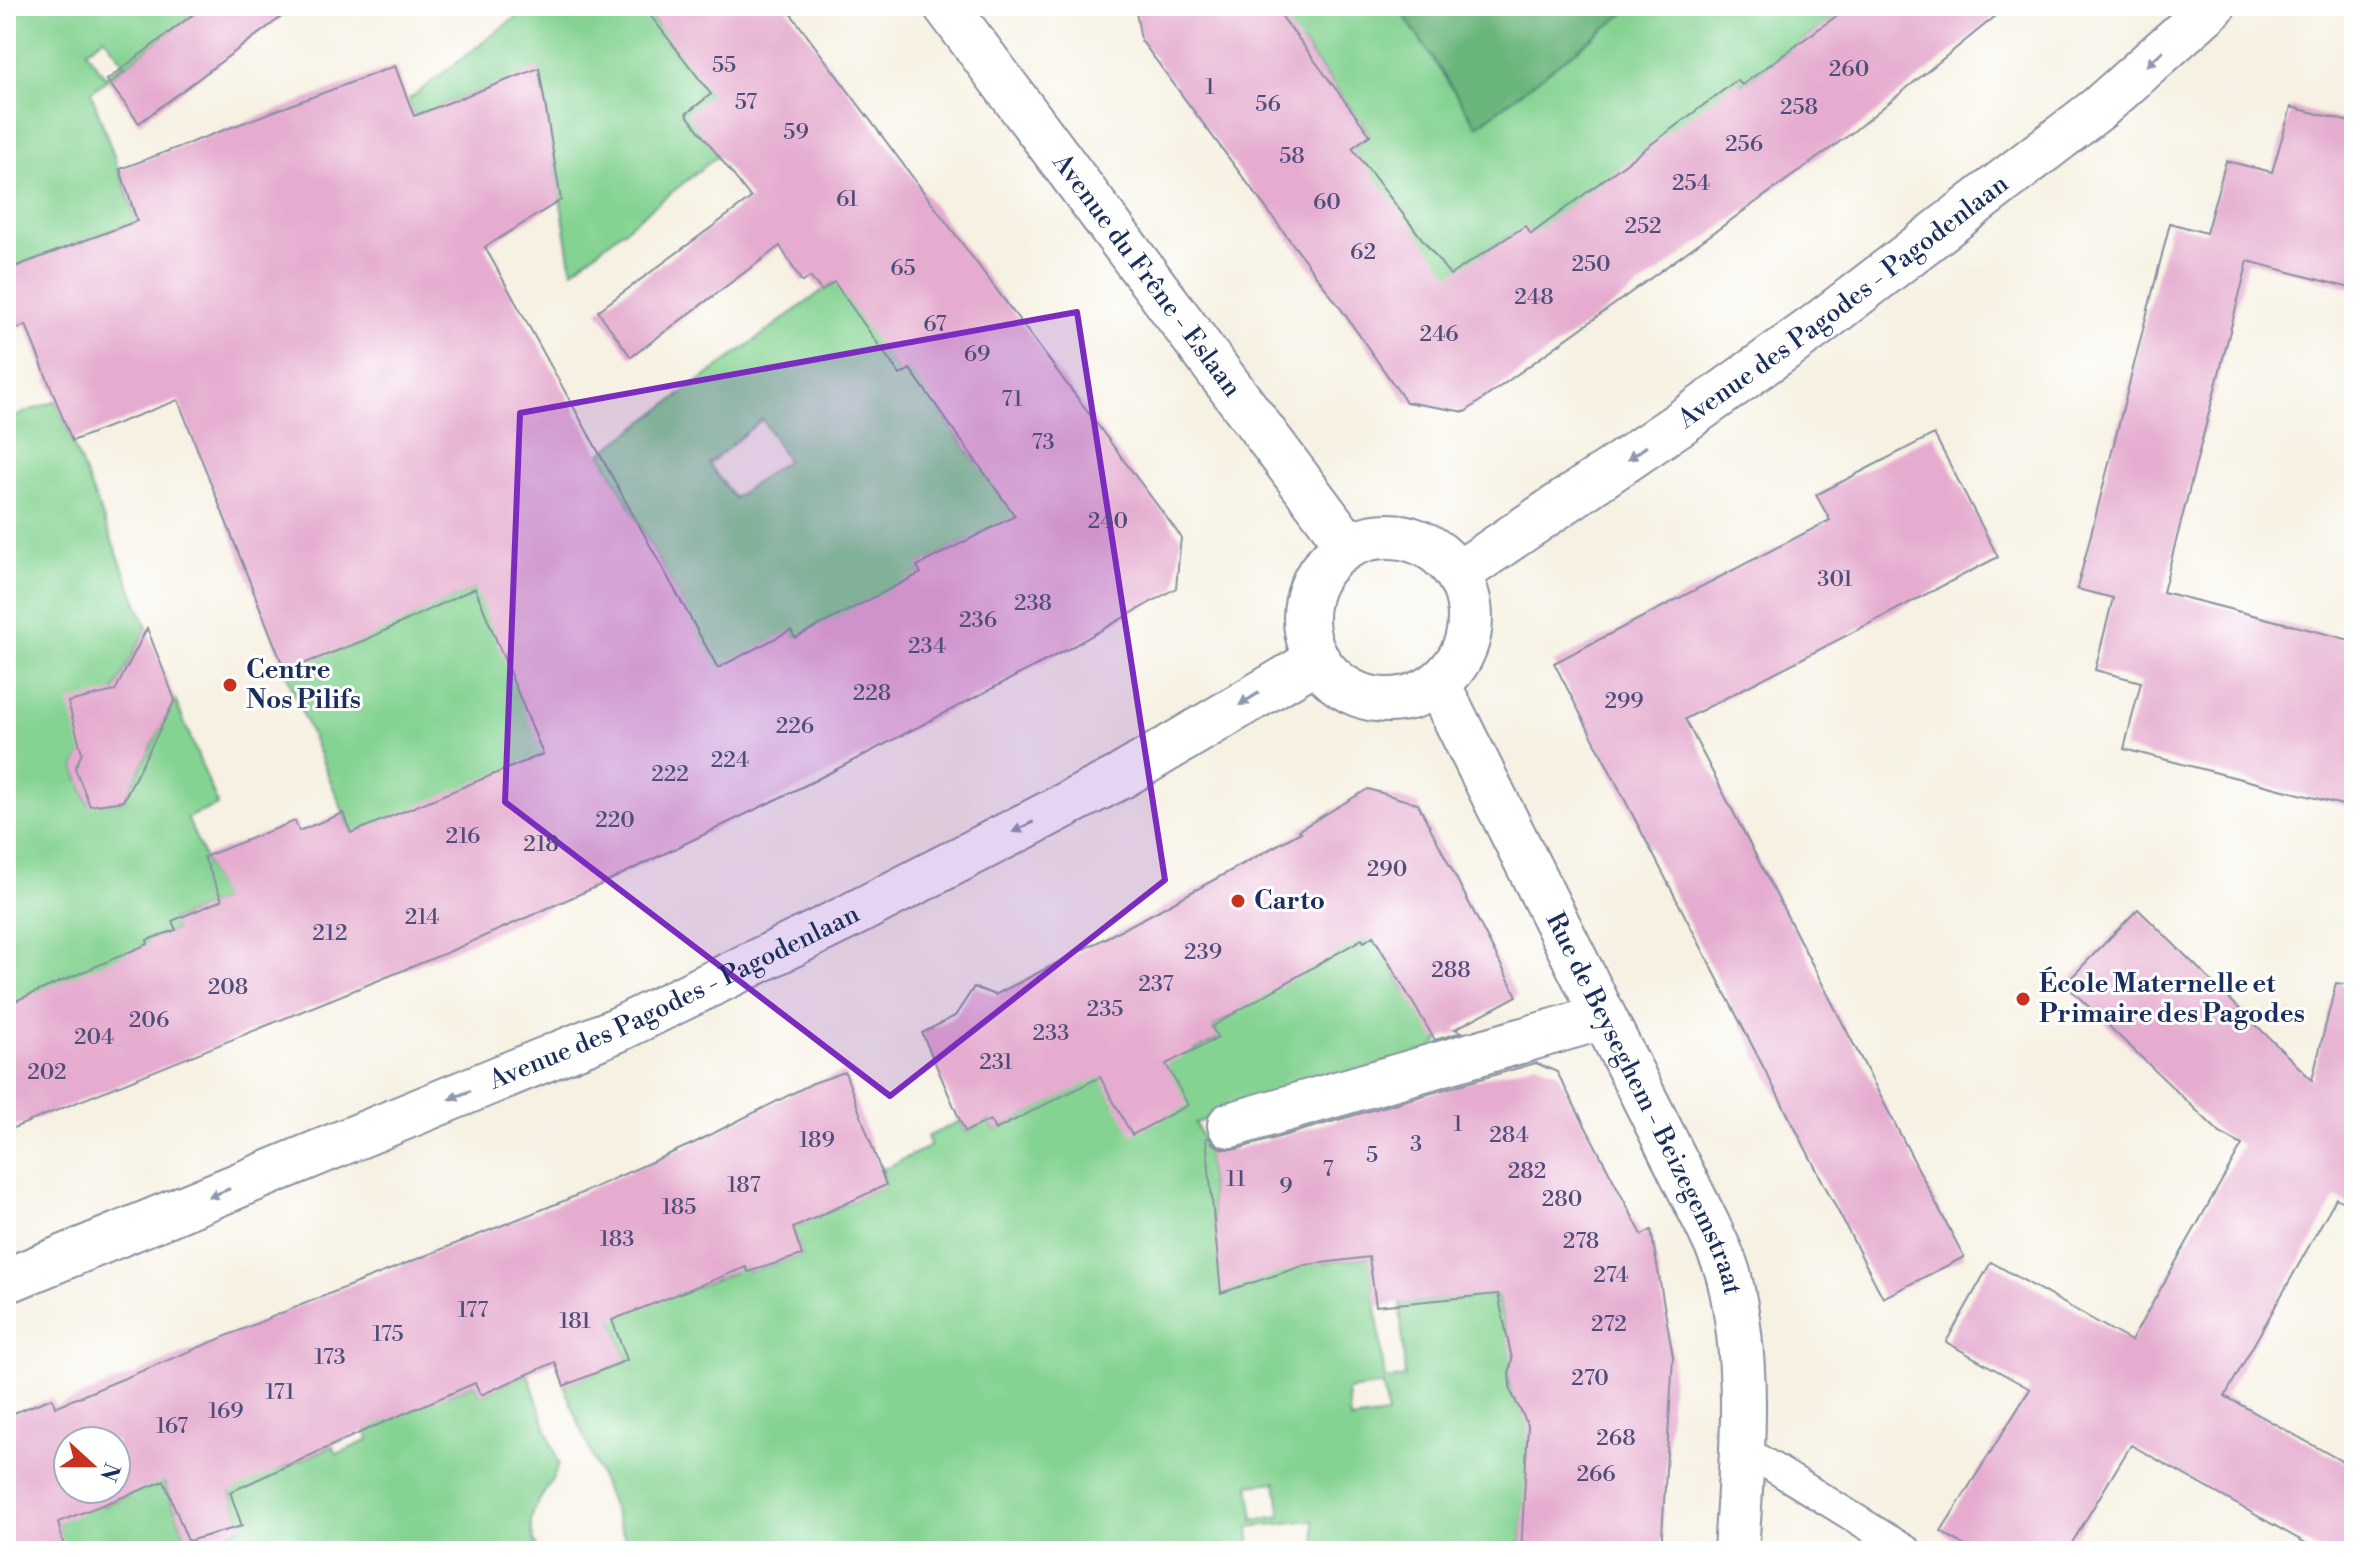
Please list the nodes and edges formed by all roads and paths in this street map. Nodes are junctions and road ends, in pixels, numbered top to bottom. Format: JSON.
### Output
{"nodes":[{"id":1,"x":946,"y":6,"type":"edge"},
{"id":2,"x":2213,"y":6,"type":"edge"},
{"id":3,"x":1348,"y":545,"type":"junction"},
{"id":4,"x":1458,"y":574,"type":"junction"},
{"id":5,"x":1317,"y":660,"type":"junction"},
{"id":6,"x":1438,"y":684,"type":"junction"},
{"id":7,"x":1603,"y":1017,"type":"junction"},
{"id":8,"x":1230,"y":1125,"type":"dead end"},
{"id":9,"x":6,"y":1281,"type":"edge"},
{"id":10,"x":1743,"y":1449,"type":"junction"},
{"id":11,"x":1736,"y":1551,"type":"edge"},
{"id":12,"x":1908,"y":1551,"type":"edge"}],
"edges":[{"from":1,"to":3,"type":"street","name":"Avenue du Frêne - Eslaan"},
{"from":2,"to":4,"type":"street","name":"Avenue des Pagodes - Pagodenlaan","one_way":true},
{"from":3,"to":4,"type":"street"},
{"from":3,"to":5,"type":"street"},
{"from":4,"to":6,"type":"street"},
{"from":5,"to":6,"type":"street"},
{"from":5,"to":9,"type":"street","name":"Avenue des Pagodes - Pagodenlaan","one_way":true},
{"from":6,"to":7,"type":"street","name":"Rue de Beyseghem - Beizegemstraat"},
{"from":7,"to":8,"type":"street"},
{"from":7,"to":10,"type":"street","name":"Rue de Beyseghem - Beizegemstraat"},
{"from":10,"to":11,"type":"street","name":"Rue de Beyseghem - Beizegemstraat"},
{"from":10,"to":12,"type":"lane"}]}
